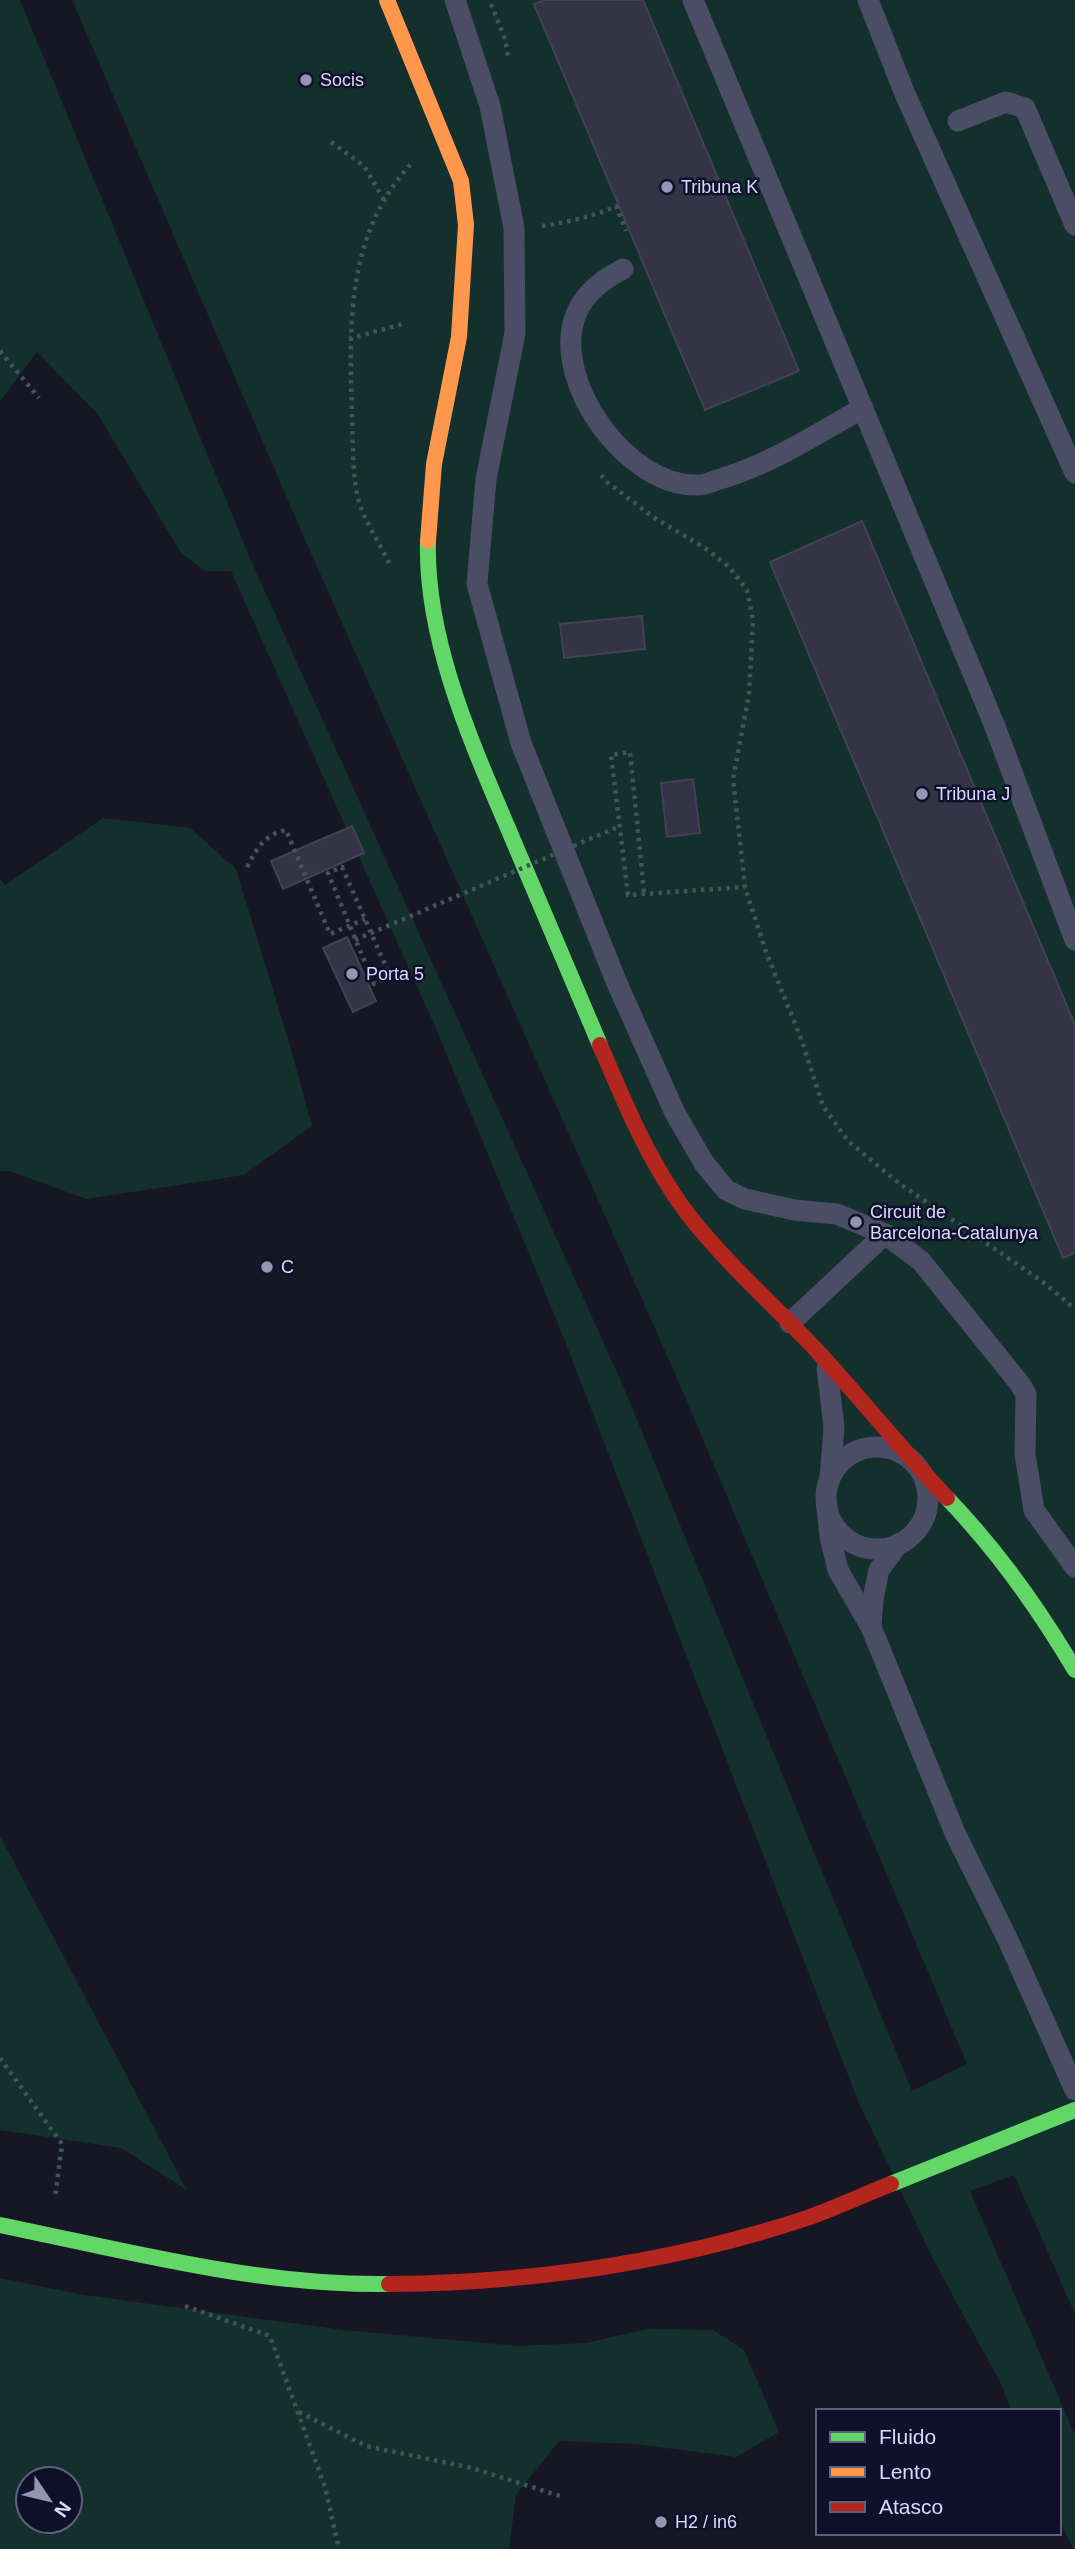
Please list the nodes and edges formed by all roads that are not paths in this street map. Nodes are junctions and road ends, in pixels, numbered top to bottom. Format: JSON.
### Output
{"nodes":[{"id":1,"x":387,"y":0,"type":"edge"},
{"id":2,"x":455,"y":0,"type":"edge"},
{"id":3,"x":693,"y":0,"type":"edge"},
{"id":4,"x":867,"y":0,"type":"edge"},
{"id":5,"x":958,"y":121,"type":"dead end"},
{"id":6,"x":1075,"y":225,"type":"edge"},
{"id":7,"x":623,"y":269,"type":"dead end"},
{"id":8,"x":863,"y":408,"type":"junction"},
{"id":9,"x":1075,"y":472,"type":"edge"},
{"id":10,"x":1075,"y":940,"type":"edge"},
{"id":11,"x":885,"y":1234,"type":"junction"},
{"id":12,"x":790,"y":1323,"type":"junction"},
{"id":13,"x":825,"y":1360,"type":"junction"},
{"id":14,"x":916,"y":1465,"type":"junction"},
{"id":15,"x":830,"y":1481,"type":"junction"},
{"id":16,"x":827,"y":1507,"type":"junction"},
{"id":17,"x":898,"y":1544,"type":"junction"},
{"id":18,"x":1075,"y":1567,"type":"edge"},
{"id":19,"x":871,"y":1628,"type":"junction"},
{"id":20,"x":1075,"y":1670,"type":"edge"},
{"id":21,"x":1075,"y":2090,"type":"edge"},
{"id":22,"x":1075,"y":2110,"type":"edge"},
{"id":23,"x":0,"y":2225,"type":"edge"}],
"edges":[{"from":1,"to":12,"type":"street"},
{"from":2,"to":11,"type":"lane"},
{"from":3,"to":8,"type":"lane"},
{"from":4,"to":9,"type":"lane"},
{"from":5,"to":6,"type":"lane"},
{"from":7,"to":8,"type":"lane"},
{"from":8,"to":10,"type":"lane"},
{"from":11,"to":12,"type":"lane"},
{"from":11,"to":18,"type":"lane"},
{"from":12,"to":13,"type":"street"},
{"from":13,"to":14,"type":"street"},
{"from":13,"to":15,"type":"lane"},
{"from":14,"to":15,"type":"lane"},
{"from":14,"to":17,"type":"lane"},
{"from":14,"to":20,"type":"street"},
{"from":15,"to":16,"type":"lane"},
{"from":16,"to":17,"type":"lane"},
{"from":16,"to":19,"type":"lane"},
{"from":17,"to":19,"type":"lane"},
{"from":19,"to":21,"type":"lane"},
{"from":22,"to":23,"type":"street"}]}
